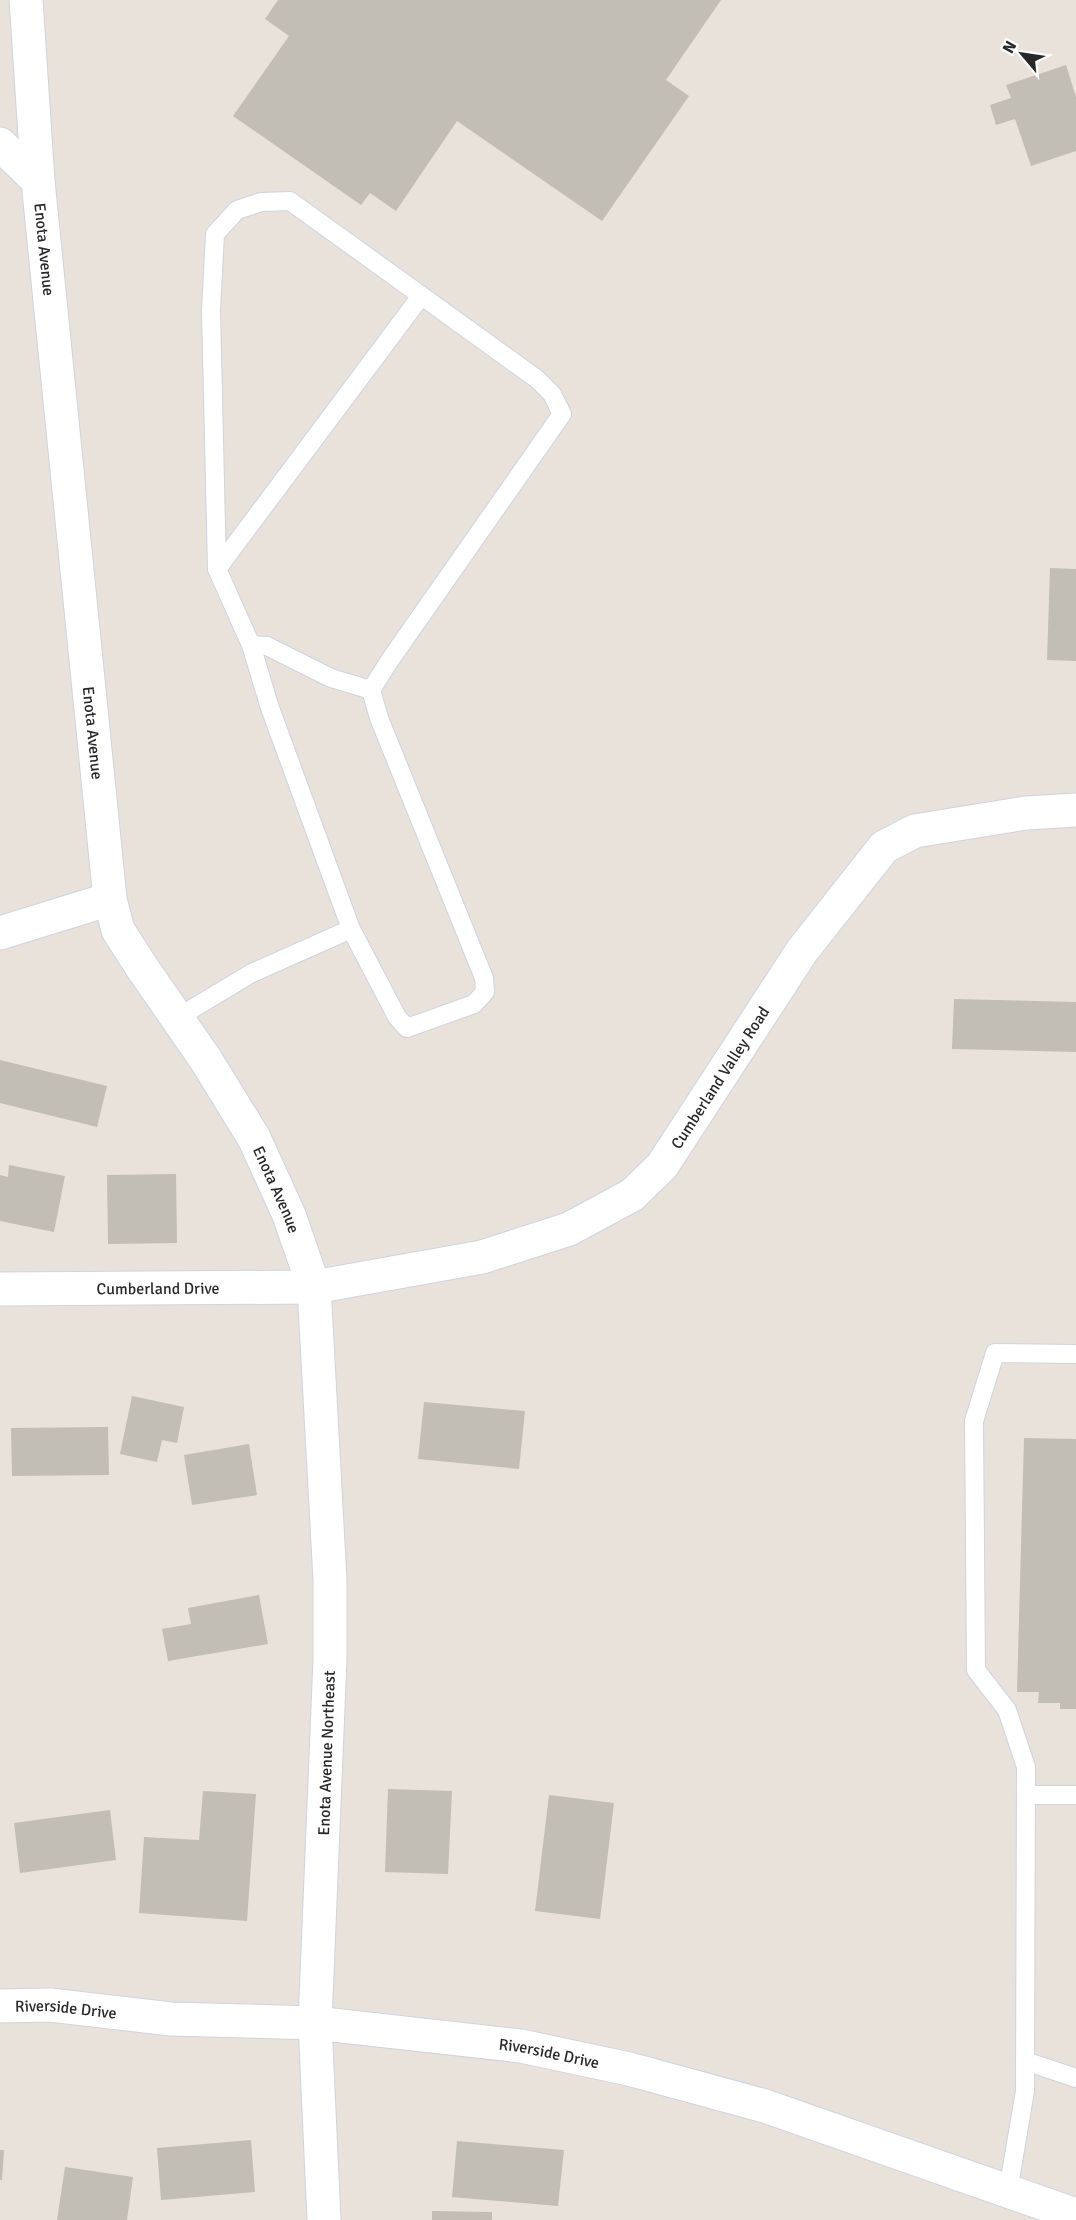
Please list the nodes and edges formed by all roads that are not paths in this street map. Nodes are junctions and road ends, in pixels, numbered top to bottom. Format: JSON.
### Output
{"nodes":[{"id":1,"x":26,"y":0,"type":"edge"},
{"id":2,"x":0,"y":144,"type":"edge"},
{"id":3,"x":38,"y":181,"type":"junction"},
{"id":4,"x":421,"y":297,"type":"junction"},
{"id":5,"x":217,"y":569,"type":"junction"},
{"id":6,"x":251,"y":645,"type":"junction"},
{"id":7,"x":371,"y":690,"type":"junction"},
{"id":8,"x":1076,"y":810,"type":"edge"},
{"id":9,"x":110,"y":899,"type":"junction"},
{"id":10,"x":351,"y":929,"type":"junction"},
{"id":11,"x":0,"y":933,"type":"edge"},
{"id":12,"x":177,"y":1018,"type":"junction"},
{"id":13,"x":314,"y":1287,"type":"junction"},
{"id":14,"x":0,"y":1289,"type":"edge"},
{"id":15,"x":1076,"y":1354,"type":"edge"},
{"id":16,"x":1026,"y":1795,"type":"junction"},
{"id":17,"x":1076,"y":1795,"type":"edge"},
{"id":18,"x":0,"y":2006,"type":"edge"},
{"id":19,"x":315,"y":2023,"type":"junction"},
{"id":20,"x":1025,"y":2061,"type":"junction"},
{"id":21,"x":1076,"y":2078,"type":"edge"},
{"id":22,"x":1008,"y":2191,"type":"junction"},
{"id":23,"x":1066,"y":2215,"type":"edge"},
{"id":24,"x":324,"y":2220,"type":"edge"}],
"edges":[{"from":1,"to":3,"type":"street"},
{"from":2,"to":3,"type":"street","name":"Enota Avenue"},
{"from":3,"to":9,"type":"street","name":"Enota Avenue"},
{"from":4,"to":5,"type":"lane"},
{"from":4,"to":5,"type":"lane"},
{"from":4,"to":7,"type":"lane"},
{"from":5,"to":6,"type":"lane"},
{"from":6,"to":7,"type":"lane"},
{"from":6,"to":10,"type":"lane"},
{"from":7,"to":10,"type":"lane"},
{"from":8,"to":13,"type":"street","name":"Cumberland Valley Road"},
{"from":9,"to":11,"type":"street"},
{"from":9,"to":12,"type":"street","name":"Enota Avenue"},
{"from":10,"to":12,"type":"lane"},
{"from":12,"to":13,"type":"street","name":"Enota Avenue"},
{"from":13,"to":14,"type":"street","name":"Cumberland Drive"},
{"from":13,"to":19,"type":"street","name":"Enota Avenue Northeast"},
{"from":15,"to":16,"type":"lane"},
{"from":16,"to":17,"type":"lane"},
{"from":16,"to":20,"type":"lane"},
{"from":18,"to":19,"type":"street","name":"Riverside Drive"},
{"from":19,"to":22,"type":"street","name":"Riverside Drive"},
{"from":19,"to":24,"type":"street","name":"Enota Avenue Northeast"},
{"from":20,"to":21,"type":"lane"},
{"from":20,"to":22,"type":"lane"},
{"from":22,"to":23,"type":"street","name":"Riverside Drive"}]}
